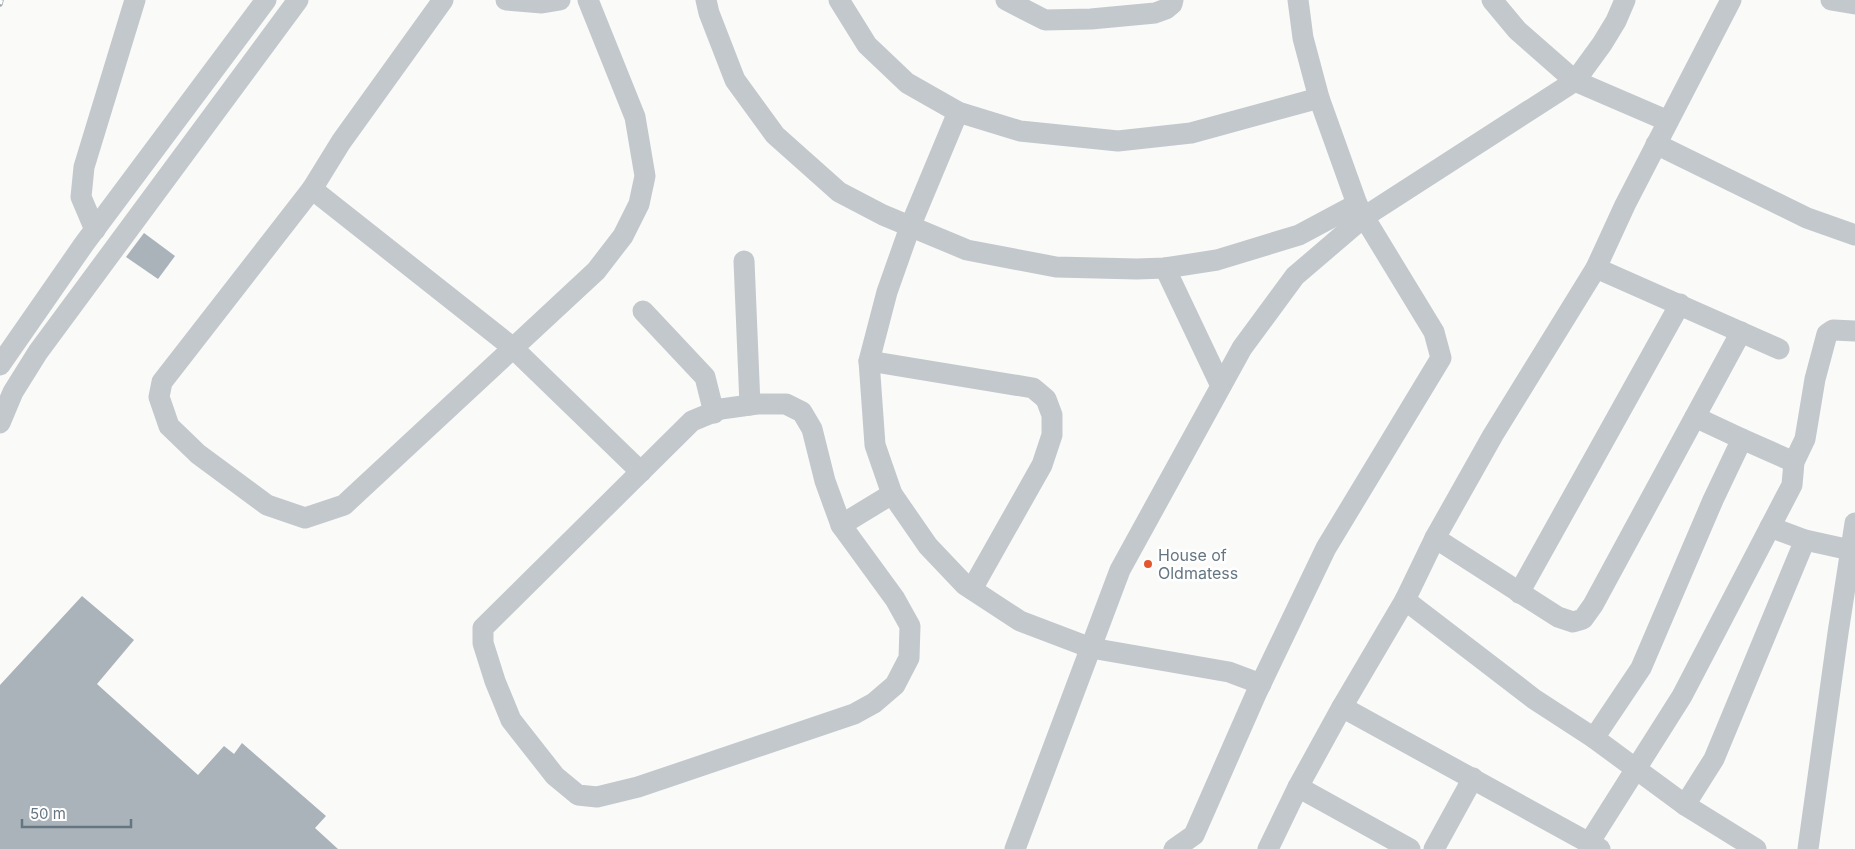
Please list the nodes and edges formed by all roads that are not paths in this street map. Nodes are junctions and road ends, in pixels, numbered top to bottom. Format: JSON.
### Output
{"nodes":[{"id":1,"x":136,"y":0,"type":"edge"},
{"id":2,"x":266,"y":0,"type":"edge"},
{"id":3,"x":298,"y":0,"type":"edge"},
{"id":4,"x":442,"y":0,"type":"edge"},
{"id":5,"x":506,"y":0,"type":"edge"},
{"id":6,"x":560,"y":0,"type":"edge"},
{"id":7,"x":588,"y":0,"type":"edge"},
{"id":8,"x":706,"y":0,"type":"edge"},
{"id":9,"x":839,"y":0,"type":"edge"},
{"id":10,"x":1006,"y":0,"type":"edge"},
{"id":11,"x":1173,"y":0,"type":"edge"},
{"id":12,"x":1298,"y":0,"type":"edge"},
{"id":13,"x":1492,"y":0,"type":"edge"},
{"id":14,"x":1625,"y":0,"type":"edge"},
{"id":15,"x":1731,"y":0,"type":"edge"},
{"id":16,"x":1831,"y":0,"type":"edge"},
{"id":17,"x":1855,"y":4,"type":"edge"},
{"id":18,"x":1575,"y":81,"type":"junction"},
{"id":19,"x":1319,"y":98,"type":"junction"},
{"id":20,"x":958,"y":112,"type":"junction"},
{"id":21,"x":1668,"y":121,"type":"junction"},
{"id":22,"x":1656,"y":144,"type":"junction"},
{"id":23,"x":312,"y":188,"type":"junction"},
{"id":24,"x":1360,"y":210,"type":"junction"},
{"id":25,"x":910,"y":226,"type":"junction"},
{"id":26,"x":95,"y":230,"type":"junction"},
{"id":27,"x":1855,"y":235,"type":"edge"},
{"id":28,"x":744,"y":261,"type":"dead end"},
{"id":29,"x":1165,"y":268,"type":"junction"},
{"id":30,"x":1596,"y":268,"type":"junction"},
{"id":31,"x":1680,"y":304,"type":"junction"},
{"id":32,"x":643,"y":311,"type":"dead end"},
{"id":33,"x":1855,"y":331,"type":"edge"},
{"id":34,"x":1741,"y":332,"type":"junction"},
{"id":35,"x":512,"y":347,"type":"junction"},
{"id":36,"x":1779,"y":349,"type":"dead end"},
{"id":37,"x":869,"y":361,"type":"junction"},
{"id":38,"x":0,"y":365,"type":"edge"},
{"id":39,"x":1221,"y":386,"type":"junction"},
{"id":40,"x":750,"y":405,"type":"junction"},
{"id":41,"x":714,"y":413,"type":"junction"},
{"id":42,"x":1695,"y":416,"type":"junction"},
{"id":43,"x":0,"y":423,"type":"edge"},
{"id":44,"x":1742,"y":439,"type":"junction"},
{"id":45,"x":1794,"y":462,"type":"junction"},
{"id":46,"x":641,"y":472,"type":"junction"},
{"id":47,"x":892,"y":494,"type":"junction"},
{"id":48,"x":1855,"y":523,"type":"edge"},
{"id":49,"x":842,"y":525,"type":"junction"},
{"id":50,"x":1770,"y":527,"type":"junction"},
{"id":51,"x":1435,"y":538,"type":"junction"},
{"id":52,"x":1805,"y":540,"type":"junction"},
{"id":53,"x":1853,"y":550,"type":"edge"},
{"id":54,"x":972,"y":589,"type":"junction"},
{"id":55,"x":1519,"y":593,"type":"junction"},
{"id":56,"x":1406,"y":600,"type":"junction"},
{"id":57,"x":1846,"y":634,"type":"edge"},
{"id":58,"x":1091,"y":648,"type":"junction"},
{"id":59,"x":1261,"y":684,"type":"junction"},
{"id":60,"x":1342,"y":707,"type":"junction"},
{"id":61,"x":1594,"y":738,"type":"junction"},
{"id":62,"x":1636,"y":768,"type":"junction"},
{"id":63,"x":1474,"y":778,"type":"junction"},
{"id":64,"x":1298,"y":787,"type":"junction"},
{"id":65,"x":1685,"y":805,"type":"junction"},
{"id":66,"x":1594,"y":846,"type":"edge"},
{"id":67,"x":1013,"y":848,"type":"edge"},
{"id":68,"x":1174,"y":849,"type":"edge"},
{"id":69,"x":1268,"y":849,"type":"edge"},
{"id":70,"x":1410,"y":849,"type":"edge"},
{"id":71,"x":1434,"y":849,"type":"edge"},
{"id":72,"x":1756,"y":849,"type":"edge"},
{"id":73,"x":1808,"y":849,"type":"edge"}],
"edges":[{"from":1,"to":26,"type":"street"},
{"from":2,"to":26,"type":"street"},
{"from":3,"to":43,"type":"street"},
{"from":4,"to":23,"type":"street"},
{"from":5,"to":6,"type":"street"},
{"from":7,"to":35,"type":"street"},
{"from":8,"to":25,"type":"street"},
{"from":9,"to":20,"type":"street"},
{"from":10,"to":11,"type":"street"},
{"from":12,"to":19,"type":"street"},
{"from":13,"to":18,"type":"street"},
{"from":14,"to":18,"type":"street"},
{"from":15,"to":21,"type":"street"},
{"from":16,"to":17,"type":"street"},
{"from":18,"to":21,"type":"street"},
{"from":18,"to":24,"type":"street"},
{"from":19,"to":20,"type":"street"},
{"from":19,"to":24,"type":"street"},
{"from":20,"to":25,"type":"street"},
{"from":21,"to":22,"type":"street"},
{"from":22,"to":27,"type":"street"},
{"from":22,"to":30,"type":"street"},
{"from":23,"to":35,"type":"street"},
{"from":23,"to":35,"type":"street"},
{"from":24,"to":29,"type":"street"},
{"from":24,"to":39,"type":"street"},
{"from":24,"to":59,"type":"street"},
{"from":25,"to":29,"type":"street"},
{"from":25,"to":37,"type":"street"},
{"from":26,"to":38,"type":"street"},
{"from":28,"to":40,"type":"street"},
{"from":29,"to":39,"type":"street"},
{"from":30,"to":31,"type":"street"},
{"from":30,"to":51,"type":"street"},
{"from":31,"to":34,"type":"street"},
{"from":31,"to":55,"type":"street"},
{"from":32,"to":41,"type":"street"},
{"from":33,"to":45,"type":"street"},
{"from":34,"to":36,"type":"street"},
{"from":34,"to":42,"type":"street"},
{"from":35,"to":46,"type":"street"},
{"from":37,"to":47,"type":"street"},
{"from":37,"to":54,"type":"street"},
{"from":39,"to":58,"type":"street"},
{"from":40,"to":41,"type":"street"},
{"from":40,"to":49,"type":"street"},
{"from":41,"to":46,"type":"street"},
{"from":42,"to":44,"type":"street"},
{"from":42,"to":55,"type":"street"},
{"from":44,"to":45,"type":"street"},
{"from":44,"to":61,"type":"street"},
{"from":45,"to":50,"type":"street"},
{"from":46,"to":49,"type":"street"},
{"from":47,"to":49,"type":"street"},
{"from":47,"to":54,"type":"street"},
{"from":48,"to":53,"type":"street"},
{"from":50,"to":52,"type":"street"},
{"from":50,"to":62,"type":"street"},
{"from":51,"to":55,"type":"street"},
{"from":51,"to":56,"type":"street"},
{"from":52,"to":53,"type":"street"},
{"from":52,"to":65,"type":"street"},
{"from":53,"to":57,"type":"street"},
{"from":54,"to":58,"type":"street"},
{"from":56,"to":60,"type":"street"},
{"from":56,"to":61,"type":"street"},
{"from":57,"to":73,"type":"street"},
{"from":58,"to":59,"type":"street"},
{"from":58,"to":67,"type":"street"},
{"from":59,"to":68,"type":"street"},
{"from":60,"to":63,"type":"street"},
{"from":60,"to":64,"type":"street"},
{"from":61,"to":62,"type":"street"},
{"from":62,"to":65,"type":"street"},
{"from":62,"to":66,"type":"street"},
{"from":63,"to":66,"type":"street"},
{"from":63,"to":71,"type":"street"},
{"from":64,"to":69,"type":"street"},
{"from":64,"to":70,"type":"street"},
{"from":65,"to":72,"type":"street"}]}
